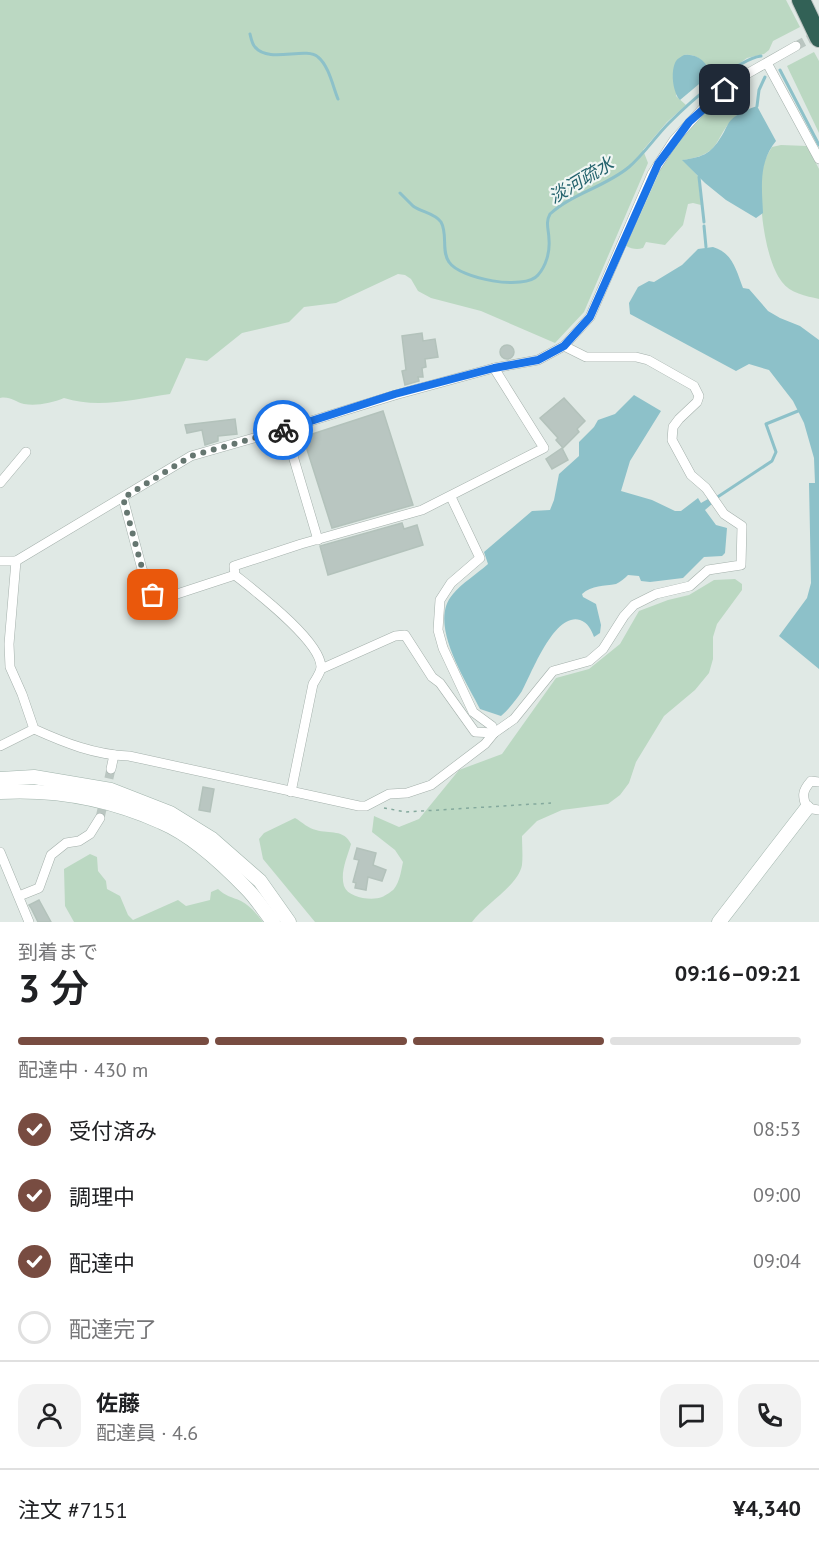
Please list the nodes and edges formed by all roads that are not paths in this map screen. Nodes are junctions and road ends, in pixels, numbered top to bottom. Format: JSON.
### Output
{"nodes":[{"id":1,"x":801,"y":0,"type":"edge"},
{"id":2,"x":819,"y":38,"type":"edge"},
{"id":3,"x":796,"y":46,"type":"tunnel mouth"},
{"id":4,"x":767,"y":63,"type":"junction"},
{"id":5,"x":819,"y":159,"type":"edge"},
{"id":6,"x":564,"y":346,"type":"junction"},
{"id":7,"x":494,"y":368,"type":"junction"},
{"id":8,"x":285,"y":429,"type":"junction"},
{"id":9,"x":26,"y":452,"type":"dead end"},
{"id":10,"x":0,"y":483,"type":"edge"},
{"id":11,"x":451,"y":497,"type":"junction"},
{"id":12,"x":123,"y":498,"type":"junction"},
{"id":13,"x":318,"y":540,"type":"junction"},
{"id":14,"x":0,"y":561,"type":"edge"},
{"id":15,"x":16,"y":561,"type":"junction"},
{"id":16,"x":235,"y":575,"type":"junction"},
{"id":17,"x":321,"y":669,"type":"junction"},
{"id":18,"x":34,"y":729,"type":"junction"},
{"id":19,"x":494,"y":733,"type":"junction"},
{"id":20,"x":0,"y":746,"type":"edge"},
{"id":21,"x":114,"y":755,"type":"junction"},
{"id":22,"x":111,"y":769,"type":"tunnel mouth"},
{"id":23,"x":0,"y":779,"type":"edge"},
{"id":24,"x":819,"y":782,"type":"edge"},
{"id":25,"x":0,"y":792,"type":"edge"},
{"id":26,"x":291,"y":792,"type":"junction"},
{"id":27,"x":813,"y":809,"type":"edge"},
{"id":28,"x":100,"y":818,"type":"tunnel mouth"},
{"id":29,"x":0,"y":852,"type":"edge"},
{"id":30,"x":19,"y":896,"type":"junction"},
{"id":31,"x":29,"y":922,"type":"edge"},
{"id":32,"x":273,"y":922,"type":"edge"},
{"id":33,"x":289,"y":922,"type":"edge"},
{"id":34,"x":719,"y":922,"type":"edge"}],
"edges":[{"from":1,"to":2,"type":"highway"},
{"from":3,"to":4,"type":"street"},
{"from":4,"to":5,"type":"street"},
{"from":4,"to":6,"type":"street"},
{"from":6,"to":7,"type":"street"},
{"from":6,"to":19,"type":"street"},
{"from":7,"to":8,"type":"street"},
{"from":7,"to":11,"type":"street"},
{"from":8,"to":12,"type":"street"},
{"from":8,"to":13,"type":"street"},
{"from":9,"to":10,"type":"street"},
{"from":11,"to":13,"type":"street"},
{"from":11,"to":19,"type":"street"},
{"from":12,"to":15,"type":"street"},
{"from":12,"to":16,"type":"street"},
{"from":13,"to":16,"type":"street"},
{"from":14,"to":15,"type":"street"},
{"from":15,"to":18,"type":"street"},
{"from":16,"to":17,"type":"street"},
{"from":17,"to":19,"type":"street"},
{"from":17,"to":26,"type":"street"},
{"from":18,"to":20,"type":"street"},
{"from":18,"to":21,"type":"street"},
{"from":19,"to":26,"type":"street"},
{"from":21,"to":22,"type":"street"},
{"from":21,"to":26,"type":"street"},
{"from":23,"to":33,"type":"street"},
{"from":24,"to":27,"type":"street"},
{"from":25,"to":32,"type":"street"},
{"from":27,"to":34,"type":"street"},
{"from":28,"to":30,"type":"street"},
{"from":29,"to":30,"type":"street"},
{"from":30,"to":31,"type":"street"}]}
